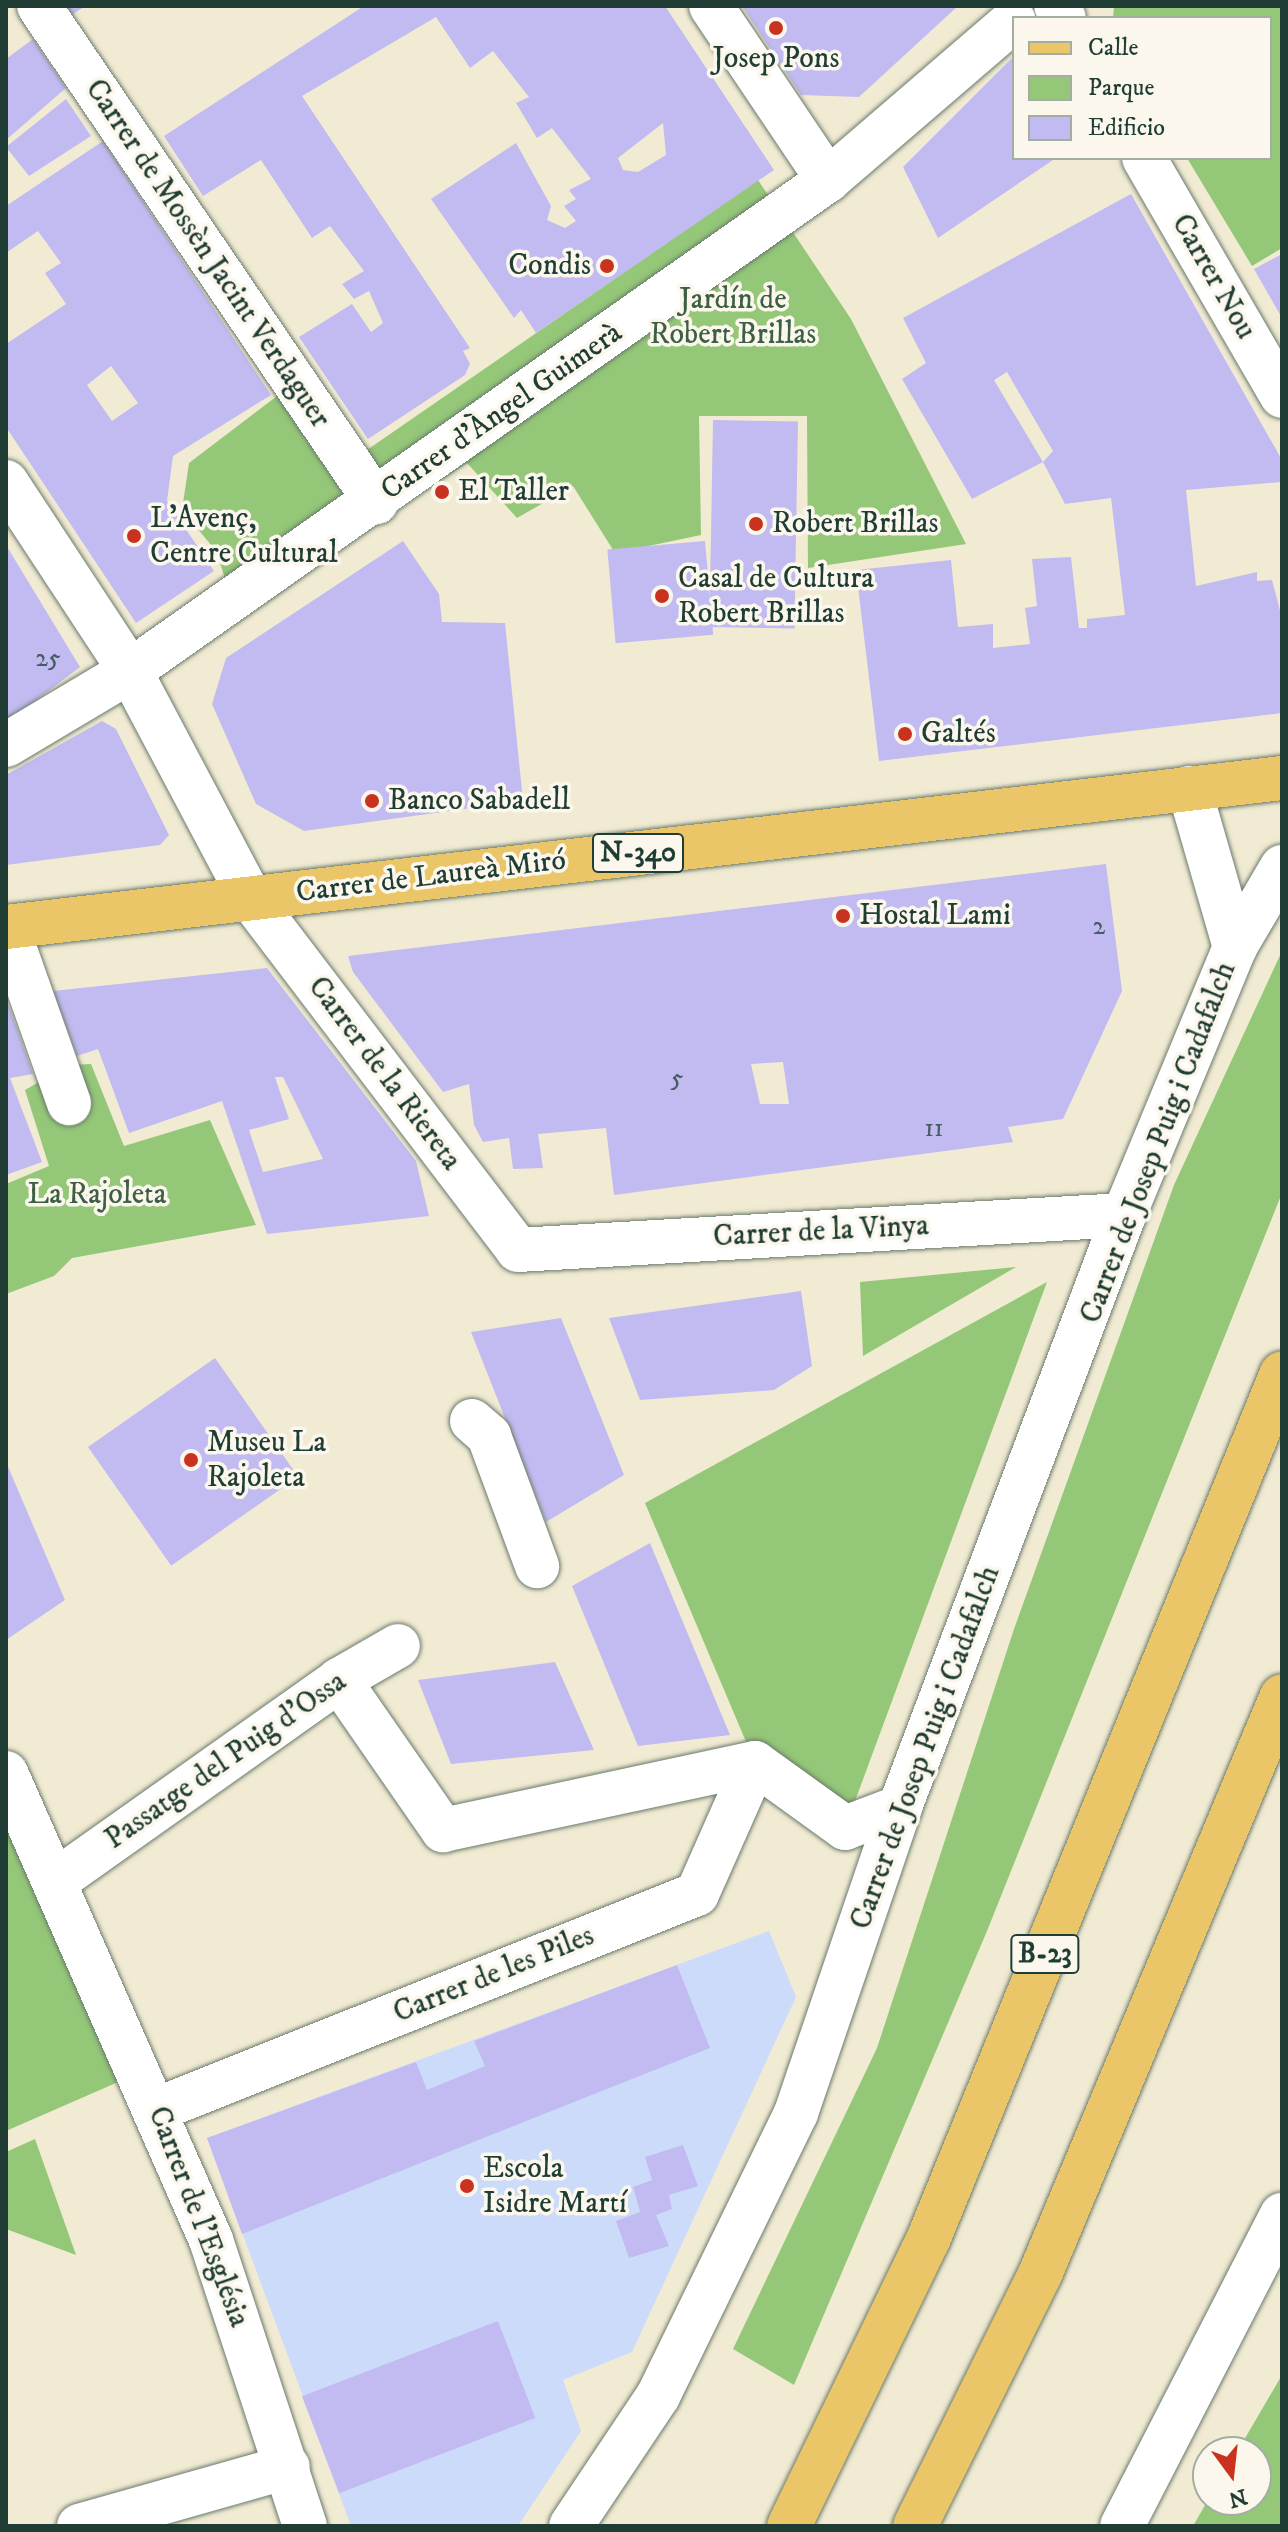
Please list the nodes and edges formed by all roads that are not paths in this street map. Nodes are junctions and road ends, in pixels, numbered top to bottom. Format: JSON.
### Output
{"nodes":[{"id":1,"x":39,"y":6,"type":"edge"},
{"id":2,"x":711,"y":6,"type":"edge"},
{"id":3,"x":1012,"y":22,"type":"edge"},
{"id":4,"x":1145,"y":160,"type":"edge"},
{"id":5,"x":828,"y":180,"type":"junction"},
{"id":6,"x":1282,"y":396,"type":"edge"},
{"id":7,"x":6,"y":482,"type":"edge"},
{"id":8,"x":376,"y":502,"type":"junction"},
{"id":9,"x":130,"y":671,"type":"junction"},
{"id":10,"x":6,"y":745,"type":"edge"},
{"id":11,"x":1282,"y":778,"type":"edge"},
{"id":12,"x":1189,"y":788,"type":"junction"},
{"id":13,"x":1282,"y":867,"type":"edge"},
{"id":14,"x":250,"y":898,"type":"junction"},
{"id":15,"x":6,"y":927,"type":"edge"},
{"id":16,"x":1235,"y":947,"type":"junction"},
{"id":17,"x":69,"y":1103,"type":"dead end"},
{"id":18,"x":1124,"y":1215,"type":"junction"},
{"id":19,"x":518,"y":1250,"type":"joint"},
{"id":20,"x":1282,"y":1373,"type":"edge"},
{"id":21,"x":472,"y":1421,"type":"dead end"},
{"id":22,"x":537,"y":1566,"type":"dead end"},
{"id":23,"x":398,"y":1646,"type":"dead end"},
{"id":24,"x":339,"y":1680,"type":"junction"},
{"id":25,"x":1282,"y":1696,"type":"edge"},
{"id":26,"x":755,"y":1763,"type":"junction"},
{"id":27,"x":6,"y":1773,"type":"edge"},
{"id":28,"x":900,"y":1807,"type":"junction"},
{"id":29,"x":57,"y":1880,"type":"junction"},
{"id":30,"x":158,"y":2109,"type":"junction"},
{"id":31,"x":1282,"y":2215,"type":"edge"},
{"id":32,"x":288,"y":2467,"type":"junction"},
{"id":33,"x":79,"y":2526,"type":"edge"},
{"id":34,"x":305,"y":2526,"type":"edge"},
{"id":35,"x":571,"y":2526,"type":"edge"},
{"id":36,"x":789,"y":2526,"type":"edge"},
{"id":37,"x":915,"y":2526,"type":"edge"},
{"id":38,"x":1122,"y":2526,"type":"edge"}],
"edges":[{"from":1,"to":8,"type":"street","name":"Carrer de Mossèn Jacint Verdaguer"},
{"from":2,"to":5,"type":"street"},
{"from":3,"to":5,"type":"street","name":"Carrer d'Àngel Guimerà"},
{"from":4,"to":6,"type":"street","name":"Carrer Nou"},
{"from":5,"to":8,"type":"street","name":"Carrer d'Àngel Guimerà"},
{"from":7,"to":9,"type":"street","name":"Carrer de la Riereta"},
{"from":8,"to":9,"type":"street","name":"Carrer d'Àngel Guimerà"},
{"from":9,"to":10,"type":"street","name":"Carrer d'Àngel Guimerà"},
{"from":9,"to":14,"type":"street","name":"Carrer de la Riereta"},
{"from":11,"to":12,"type":"main road","number":"N-340"},
{"from":12,"to":14,"type":"main road","name":"Carrer de Laureà Miró","number":"N-340"},
{"from":12,"to":16,"type":"street","name":"Carrer de Josep Puig i Cadafalch"},
{"from":13,"to":16,"type":"street","name":"Carrer de Josep Puig i Cadafalch"},
{"from":14,"to":15,"type":"main road","name":"Carrer de Laureà Miró","number":"N-340"},
{"from":14,"to":19,"type":"street","name":"Carrer de la Riereta"},
{"from":15,"to":17,"type":"street"},
{"from":16,"to":18,"type":"street","name":"Carrer de Josep Puig i Cadafalch"},
{"from":18,"to":19,"type":"street","name":"Carrer de la Vinya"},
{"from":18,"to":28,"type":"street","name":"Carrer de Josep Puig i Cadafalch"},
{"from":20,"to":36,"type":"main road","number":"B-23"},
{"from":21,"to":22,"type":"street"},
{"from":23,"to":24,"type":"street","name":"Passatge del Puig d'Ossa"},
{"from":24,"to":26,"type":"street"},
{"from":24,"to":29,"type":"street","name":"Passatge del Puig d'Ossa"},
{"from":25,"to":37,"type":"main road"},
{"from":26,"to":28,"type":"street"},
{"from":26,"to":30,"type":"street","name":"Carrer de les Piles"},
{"from":27,"to":29,"type":"street","name":"Carrer de l'Església"},
{"from":28,"to":35,"type":"street","name":"Carrer de Josep Puig i Cadafalch"},
{"from":29,"to":30,"type":"street","name":"Carrer de l'Església"},
{"from":30,"to":32,"type":"street","name":"Carrer de l'Església"},
{"from":31,"to":38,"type":"street"},
{"from":32,"to":33,"type":"street"},
{"from":32,"to":34,"type":"street","name":"Carrer de l'Església"}]}
